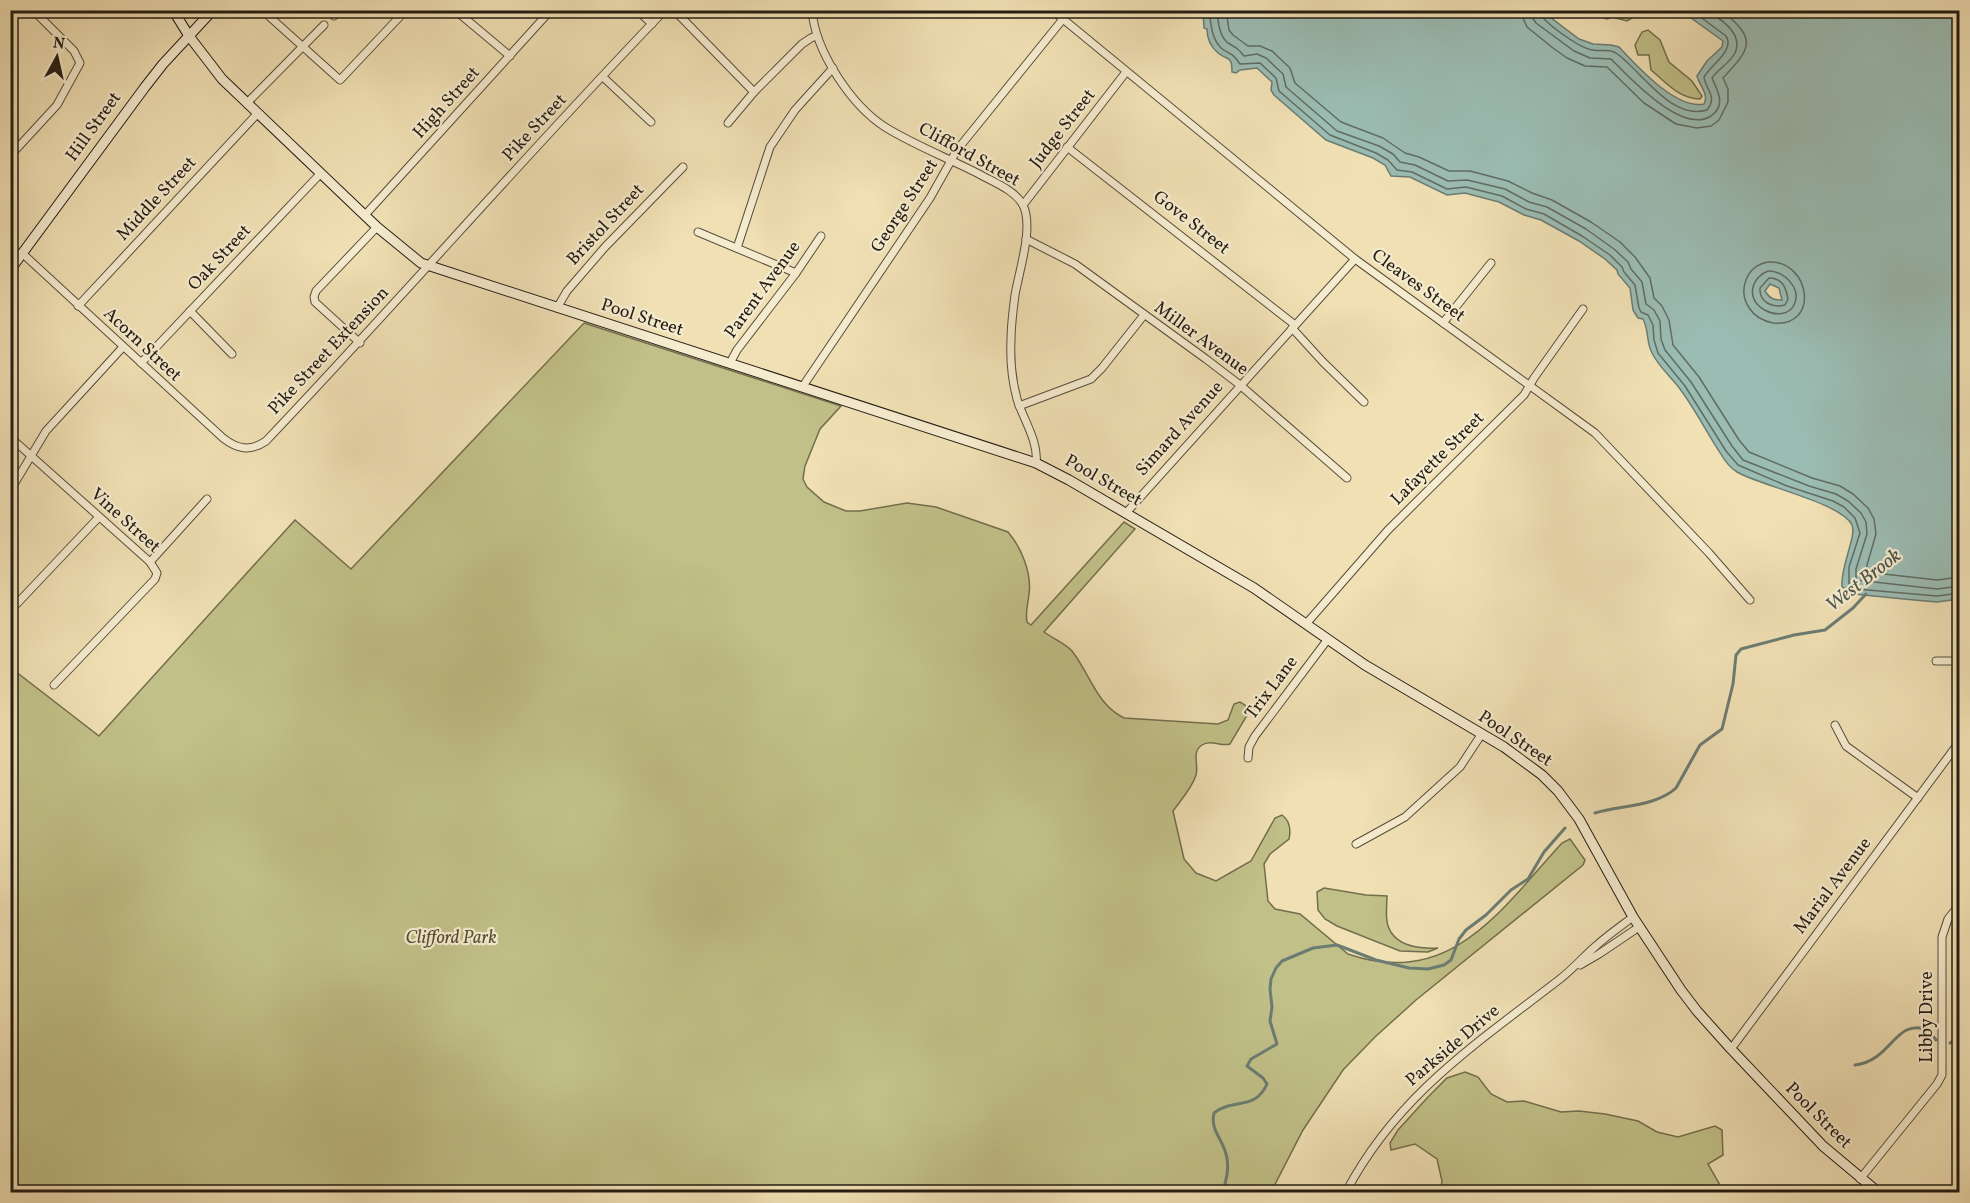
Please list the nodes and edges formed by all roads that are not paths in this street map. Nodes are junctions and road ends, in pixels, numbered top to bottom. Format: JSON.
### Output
{"nodes":[{"id":1,"x":33,"y":10,"type":"edge"},
{"id":2,"x":173,"y":10,"type":"edge"},
{"id":3,"x":213,"y":10,"type":"edge"},
{"id":4,"x":262,"y":10,"type":"edge"},
{"id":5,"x":406,"y":10,"type":"edge"},
{"id":6,"x":455,"y":10,"type":"edge"},
{"id":7,"x":550,"y":10,"type":"edge"},
{"id":8,"x":637,"y":10,"type":"edge"},
{"id":9,"x":665,"y":10,"type":"edge"},
{"id":10,"x":674,"y":10,"type":"edge"},
{"id":11,"x":812,"y":10,"type":"edge"},
{"id":12,"x":1052,"y":10,"type":"edge"},
{"id":13,"x":1063,"y":19,"type":"junction"},
{"id":14,"x":652,"y":24,"type":"junction"},
{"id":15,"x":324,"y":25,"type":"dead end"},
{"id":16,"x":189,"y":36,"type":"junction"},
{"id":17,"x":816,"y":36,"type":"junction"},
{"id":18,"x":302,"y":47,"type":"junction"},
{"id":19,"x":510,"y":57,"type":"junction"},
{"id":20,"x":833,"y":68,"type":"junction"},
{"id":21,"x":1126,"y":72,"type":"junction"},
{"id":22,"x":603,"y":77,"type":"junction"},
{"id":23,"x":754,"y":92,"type":"junction"},
{"id":24,"x":247,"y":103,"type":"junction"},
{"id":25,"x":258,"y":113,"type":"junction"},
{"id":26,"x":651,"y":122,"type":"dead end"},
{"id":27,"x":728,"y":123,"type":"dead end"},
{"id":28,"x":1067,"y":147,"type":"junction"},
{"id":29,"x":10,"y":156,"type":"edge"},
{"id":30,"x":952,"y":159,"type":"junction"},
{"id":31,"x":683,"y":167,"type":"dead end"},
{"id":32,"x":321,"y":173,"type":"junction"},
{"id":33,"x":1023,"y":205,"type":"junction"},
{"id":34,"x":365,"y":215,"type":"junction"},
{"id":35,"x":377,"y":227,"type":"junction"},
{"id":36,"x":698,"y":232,"type":"dead end"},
{"id":37,"x":821,"y":236,"type":"dead end"},
{"id":38,"x":1026,"y":239,"type":"junction"},
{"id":39,"x":737,"y":248,"type":"junction"},
{"id":40,"x":23,"y":254,"type":"junction"},
{"id":41,"x":1355,"y":259,"type":"junction"},
{"id":42,"x":1491,"y":263,"type":"dead end"},
{"id":43,"x":427,"y":266,"type":"junction"},
{"id":44,"x":10,"y":270,"type":"edge"},
{"id":45,"x":796,"y":273,"type":"junction"},
{"id":46,"x":78,"y":306,"type":"junction"},
{"id":47,"x":557,"y":308,"type":"junction"},
{"id":48,"x":1583,"y":309,"type":"dead end"},
{"id":49,"x":190,"y":311,"type":"junction"},
{"id":50,"x":1144,"y":315,"type":"junction"},
{"id":51,"x":1443,"y":323,"type":"junction"},
{"id":52,"x":1294,"y":326,"type":"junction"},
{"id":53,"x":360,"y":343,"type":"junction"},
{"id":54,"x":123,"y":347,"type":"junction"},
{"id":55,"x":232,"y":354,"type":"dead end"},
{"id":56,"x":141,"y":363,"type":"junction"},
{"id":57,"x":730,"y":363,"type":"junction"},
{"id":58,"x":1240,"y":385,"type":"junction"},
{"id":59,"x":803,"y":386,"type":"junction"},
{"id":60,"x":1529,"y":386,"type":"junction"},
{"id":61,"x":1364,"y":402,"type":"dead end"},
{"id":62,"x":1019,"y":406,"type":"junction"},
{"id":63,"x":10,"y":437,"type":"edge"},
{"id":64,"x":247,"y":448,"type":"joint"},
{"id":65,"x":30,"y":456,"type":"junction"},
{"id":66,"x":1036,"y":463,"type":"junction"},
{"id":67,"x":1347,"y":478,"type":"dead end"},
{"id":68,"x":10,"y":491,"type":"edge"},
{"id":69,"x":207,"y":499,"type":"dead end"},
{"id":70,"x":1126,"y":513,"type":"junction"},
{"id":71,"x":99,"y":517,"type":"junction"},
{"id":72,"x":150,"y":562,"type":"junction"},
{"id":73,"x":1750,"y":600,"type":"dead end"},
{"id":74,"x":10,"y":611,"type":"edge"},
{"id":75,"x":1306,"y":624,"type":"junction"},
{"id":76,"x":1328,"y":639,"type":"junction"},
{"id":77,"x":1936,"y":661,"type":"dead end"},
{"id":78,"x":1959,"y":662,"type":"edge"},
{"id":79,"x":54,"y":685,"type":"dead end"},
{"id":80,"x":1834,"y":725,"type":"dead end"},
{"id":81,"x":1481,"y":735,"type":"junction"},
{"id":82,"x":1959,"y":741,"type":"edge"},
{"id":83,"x":1248,"y":758,"type":"dead end"},
{"id":84,"x":1918,"y":798,"type":"junction"},
{"id":85,"x":1356,"y":844,"type":"dead end"},
{"id":86,"x":1959,"y":904,"type":"edge"},
{"id":87,"x":1633,"y":917,"type":"junction"},
{"id":88,"x":1639,"y":927,"type":"junction"},
{"id":89,"x":1575,"y":967,"type":"junction"},
{"id":90,"x":1731,"y":1049,"type":"junction"},
{"id":91,"x":1860,"y":1179,"type":"junction"},
{"id":92,"x":1346,"y":1192,"type":"edge"},
{"id":93,"x":1878,"y":1192,"type":"edge"}],
"edges":[{"from":1,"to":29,"type":"street"},
{"from":2,"to":16,"type":"main road","name":"Pool Street"},
{"from":3,"to":16,"type":"main road","name":"Hill Street"},
{"from":4,"to":18,"type":"street"},
{"from":5,"to":18,"type":"street"},
{"from":6,"to":19,"type":"street"},
{"from":7,"to":19,"type":"street","name":"High Street"},
{"from":8,"to":14,"type":"street"},
{"from":9,"to":14,"type":"street","name":"Pike Street"},
{"from":10,"to":23,"type":"street"},
{"from":11,"to":17,"type":"street","name":"Clifford Street"},
{"from":12,"to":13,"type":"street","name":"Cleaves Street"},
{"from":13,"to":21,"type":"street","name":"Cleaves Street"},
{"from":13,"to":30,"type":"street","name":"George Street"},
{"from":14,"to":22,"type":"street","name":"Pike Street"},
{"from":15,"to":18,"type":"street"},
{"from":16,"to":24,"type":"main road","name":"Pool Street"},
{"from":16,"to":40,"type":"main road","name":"Hill Street"},
{"from":17,"to":20,"type":"street","name":"Clifford Street"},
{"from":17,"to":23,"type":"street"},
{"from":18,"to":24,"type":"street"},
{"from":19,"to":34,"type":"street","name":"High Street"},
{"from":20,"to":30,"type":"street","name":"Clifford Street"},
{"from":20,"to":39,"type":"street"},
{"from":21,"to":28,"type":"street","name":"Judge Street"},
{"from":21,"to":41,"type":"street","name":"Cleaves Street"},
{"from":22,"to":26,"type":"street"},
{"from":22,"to":43,"type":"street","name":"Pike Street"},
{"from":23,"to":27,"type":"street"},
{"from":24,"to":25,"type":"main road","name":"Pool Street"},
{"from":25,"to":32,"type":"main road","name":"Pool Street"},
{"from":25,"to":46,"type":"street","name":"Middle Street"},
{"from":28,"to":33,"type":"street","name":"Judge Street"},
{"from":28,"to":52,"type":"street","name":"Gove Street"},
{"from":30,"to":33,"type":"street","name":"Clifford Street"},
{"from":30,"to":59,"type":"street","name":"George Street"},
{"from":31,"to":47,"type":"street","name":"Bristol Street"},
{"from":32,"to":34,"type":"main road","name":"Pool Street"},
{"from":32,"to":49,"type":"street","name":"Oak Street"},
{"from":33,"to":38,"type":"street","name":"Clifford Street"},
{"from":34,"to":35,"type":"main road","name":"Pool Street"},
{"from":35,"to":43,"type":"main road","name":"Pool Street"},
{"from":35,"to":53,"type":"street"},
{"from":36,"to":39,"type":"street"},
{"from":37,"to":45,"type":"street","name":"Parent Avenue"},
{"from":38,"to":50,"type":"street","name":"Miller Avenue"},
{"from":38,"to":62,"type":"street","name":"Clifford Street"},
{"from":39,"to":45,"type":"street"},
{"from":40,"to":44,"type":"main road","name":"Hill Street"},
{"from":40,"to":46,"type":"street","name":"Acorn Street"},
{"from":41,"to":51,"type":"street","name":"Cleaves Street"},
{"from":41,"to":52,"type":"street","name":"Simard Avenue"},
{"from":42,"to":51,"type":"street"},
{"from":43,"to":47,"type":"main road","name":"Pool Street"},
{"from":43,"to":53,"type":"street","name":"Pike Street Extension"},
{"from":45,"to":57,"type":"street","name":"Parent Avenue"},
{"from":46,"to":54,"type":"street","name":"Acorn Street"},
{"from":47,"to":57,"type":"main road","name":"Pool Street"},
{"from":48,"to":60,"type":"street","name":"Lafayette Street"},
{"from":49,"to":55,"type":"street"},
{"from":49,"to":56,"type":"street","name":"Oak Street"},
{"from":50,"to":58,"type":"street","name":"Miller Avenue"},
{"from":50,"to":62,"type":"street"},
{"from":51,"to":60,"type":"street","name":"Cleaves Street"},
{"from":52,"to":58,"type":"street","name":"Simard Avenue"},
{"from":52,"to":61,"type":"street","name":"Gove Street"},
{"from":53,"to":64,"type":"street","name":"Pike Street Extension"},
{"from":54,"to":56,"type":"street","name":"Acorn Street"},
{"from":54,"to":65,"type":"street"},
{"from":56,"to":64,"type":"street","name":"Acorn Street"},
{"from":57,"to":59,"type":"main road","name":"Pool Street"},
{"from":58,"to":67,"type":"street","name":"Miller Avenue"},
{"from":58,"to":70,"type":"street","name":"Simard Avenue"},
{"from":59,"to":66,"type":"main road","name":"Pool Street"},
{"from":60,"to":73,"type":"street","name":"Cleaves Street"},
{"from":60,"to":75,"type":"street","name":"Lafayette Street"},
{"from":62,"to":66,"type":"street","name":"Clifford Street"},
{"from":63,"to":65,"type":"street","name":"Vine Street"},
{"from":65,"to":68,"type":"street"},
{"from":65,"to":71,"type":"street","name":"Vine Street"},
{"from":66,"to":70,"type":"main road","name":"Pool Street"},
{"from":69,"to":72,"type":"street"},
{"from":70,"to":75,"type":"main road","name":"Pool Street"},
{"from":71,"to":72,"type":"street","name":"Vine Street"},
{"from":71,"to":74,"type":"street"},
{"from":72,"to":79,"type":"street","name":"Vine Street"},
{"from":75,"to":76,"type":"main road","name":"Pool Street"},
{"from":76,"to":81,"type":"main road","name":"Pool Street"},
{"from":76,"to":83,"type":"street","name":"Trix Lane"},
{"from":77,"to":78,"type":"street"},
{"from":80,"to":84,"type":"street"},
{"from":81,"to":85,"type":"street"},
{"from":81,"to":87,"type":"main road","name":"Pool Street"},
{"from":82,"to":84,"type":"street","name":"Marial Avenue"},
{"from":84,"to":90,"type":"street","name":"Marial Avenue"},
{"from":86,"to":91,"type":"street","name":"Libby Drive"},
{"from":87,"to":88,"type":"main road","name":"Pool Street"},
{"from":87,"to":89,"type":"street","name":"Parkside Drive"},
{"from":88,"to":89,"type":"street","name":"Parkside Drive"},
{"from":88,"to":90,"type":"main road","name":"Pool Street"},
{"from":89,"to":92,"type":"street","name":"Parkside Drive"},
{"from":90,"to":91,"type":"main road","name":"Pool Street"},
{"from":91,"to":93,"type":"main road","name":"Pool Street"}]}
